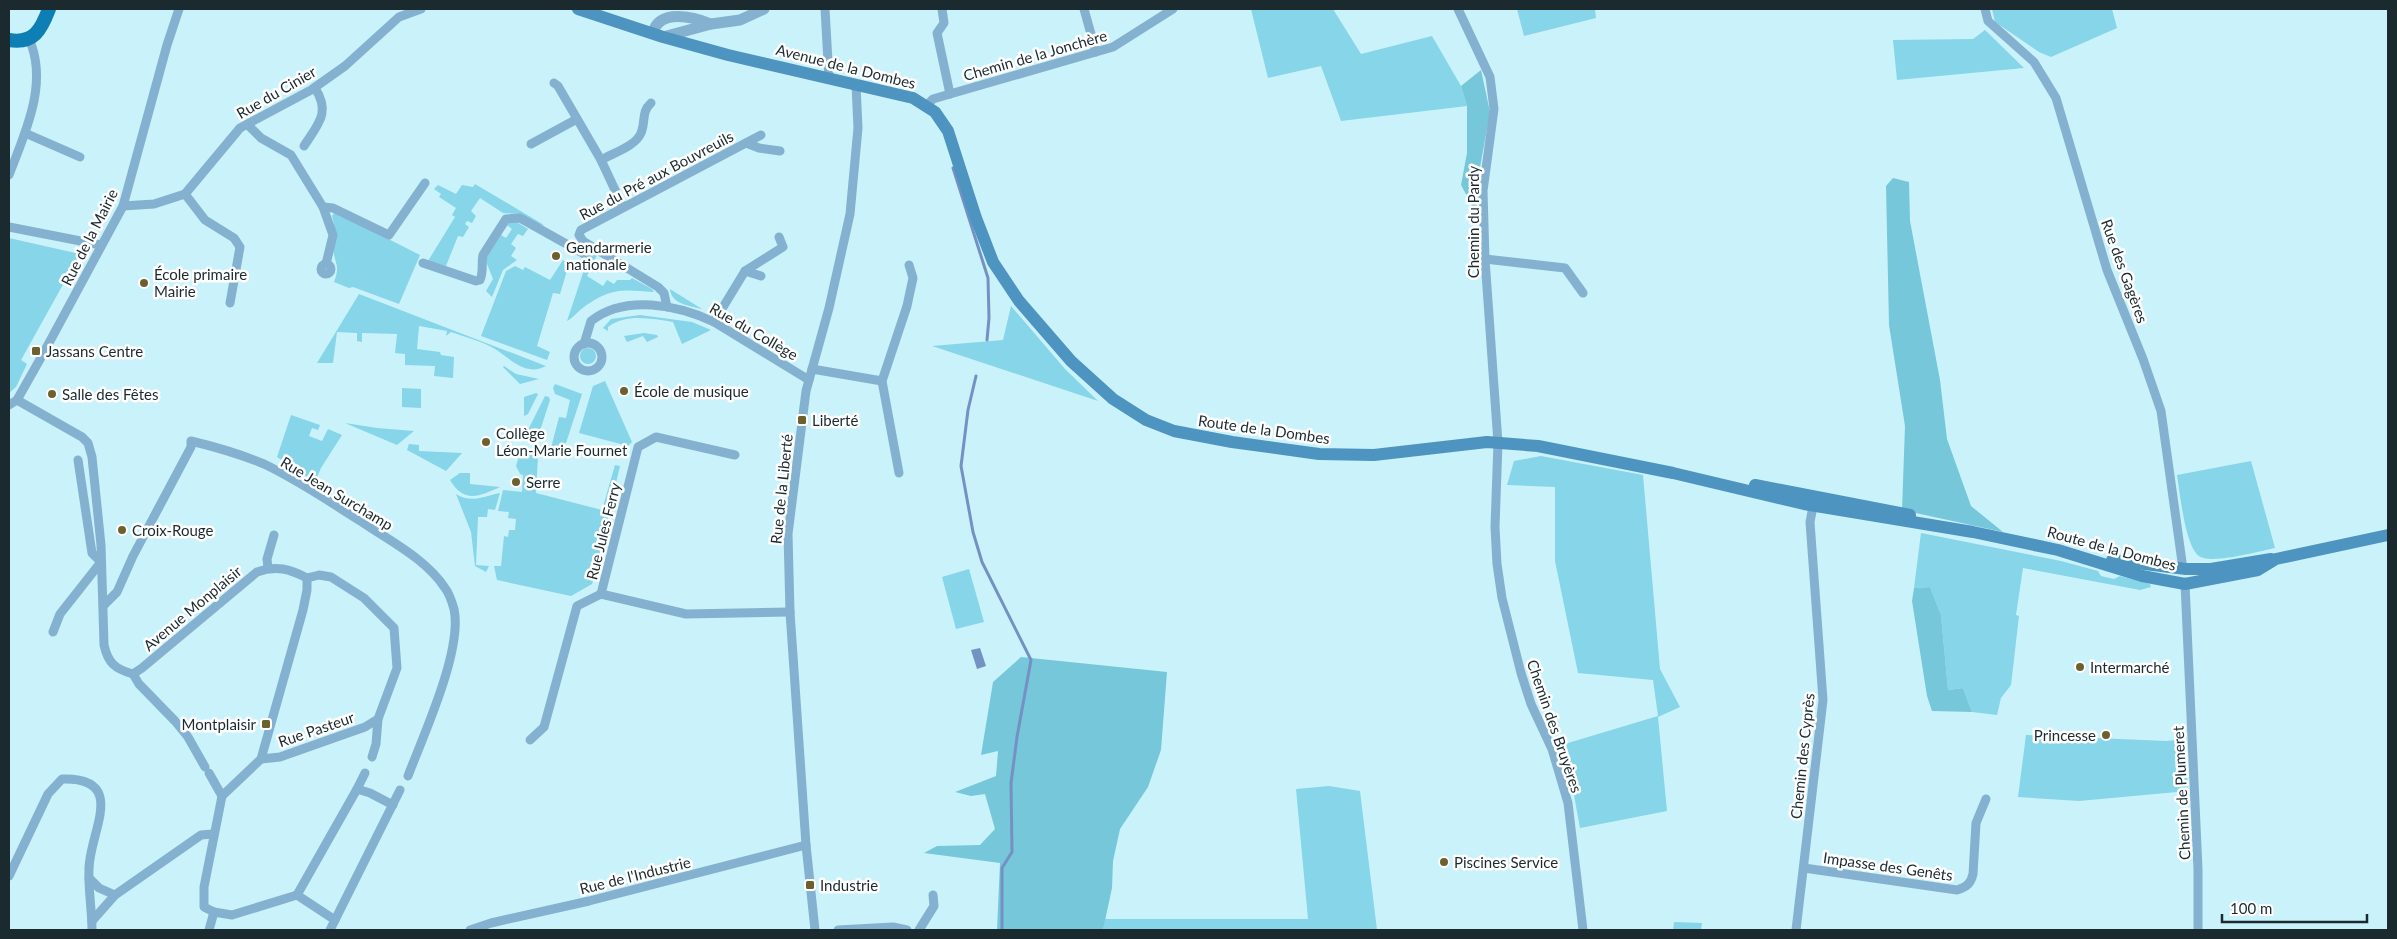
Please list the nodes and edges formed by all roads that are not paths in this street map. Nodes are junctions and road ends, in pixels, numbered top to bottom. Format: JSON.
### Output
{"nodes":[{"id":1,"x":48,"y":9,"type":"edge"},
{"id":2,"x":179,"y":9,"type":"edge"},
{"id":3,"x":421,"y":9,"type":"edge"},
{"id":4,"x":578,"y":9,"type":"edge"},
{"id":5,"x":764,"y":9,"type":"edge"},
{"id":6,"x":825,"y":9,"type":"edge"},
{"id":7,"x":942,"y":9,"type":"edge"},
{"id":8,"x":1084,"y":9,"type":"edge"},
{"id":9,"x":1173,"y":9,"type":"edge"},
{"id":10,"x":1458,"y":9,"type":"edge"},
{"id":11,"x":1984,"y":9,"type":"edge"},
{"id":12,"x":1160,"y":12,"type":"edge"},
{"id":13,"x":711,"y":24,"type":"junction"},
{"id":14,"x":658,"y":35,"type":"junction"},
{"id":15,"x":9,"y":40,"type":"edge"},
{"id":16,"x":29,"y":40,"type":"junction"},
{"id":17,"x":1096,"y":52,"type":"junction"},
{"id":18,"x":829,"y":79,"type":"junction"},
{"id":19,"x":554,"y":84,"type":"dead end"},
{"id":20,"x":856,"y":85,"type":"junction"},
{"id":21,"x":314,"y":88,"type":"junction"},
{"id":22,"x":950,"y":94,"type":"junction"},
{"id":23,"x":651,"y":103,"type":"dead end"},
{"id":24,"x":927,"y":105,"type":"junction"},
{"id":25,"x":577,"y":119,"type":"junction"},
{"id":26,"x":248,"y":125,"type":"junction"},
{"id":27,"x":25,"y":133,"type":"junction"},
{"id":28,"x":761,"y":135,"type":"dead end"},
{"id":29,"x":746,"y":142,"type":"junction"},
{"id":30,"x":531,"y":144,"type":"dead end"},
{"id":31,"x":304,"y":146,"type":"dead end"},
{"id":32,"x":780,"y":151,"type":"dead end"},
{"id":33,"x":80,"y":157,"type":"dead end"},
{"id":34,"x":601,"y":160,"type":"junction"},
{"id":35,"x":9,"y":175,"type":"edge"},
{"id":36,"x":425,"y":183,"type":"dead end"},
{"id":37,"x":185,"y":194,"type":"junction"},
{"id":38,"x":123,"y":206,"type":"junction"},
{"id":39,"x":323,"y":207,"type":"junction"},
{"id":40,"x":623,"y":207,"type":"junction"},
{"id":41,"x":9,"y":226,"type":"edge"},
{"id":42,"x":778,"y":237,"type":"dead end"},
{"id":43,"x":101,"y":245,"type":"junction"},
{"id":44,"x":591,"y":247,"type":"junction"},
{"id":45,"x":987,"y":247,"type":"joint"},
{"id":46,"x":1485,"y":259,"type":"junction"},
{"id":47,"x":423,"y":263,"type":"dead end"},
{"id":48,"x":326,"y":264,"type":"dead end"},
{"id":49,"x":909,"y":265,"type":"dead end"},
{"id":50,"x":745,"y":271,"type":"junction"},
{"id":51,"x":761,"y":276,"type":"dead end"},
{"id":52,"x":1583,"y":293,"type":"dead end"},
{"id":53,"x":230,"y":303,"type":"dead end"},
{"id":54,"x":667,"y":307,"type":"junction"},
{"id":55,"x":714,"y":322,"type":"junction"},
{"id":56,"x":584,"y":344,"type":"dead end"},
{"id":57,"x":812,"y":369,"type":"junction"},
{"id":58,"x":809,"y":380,"type":"junction"},
{"id":59,"x":882,"y":381,"type":"junction"},
{"id":60,"x":13,"y":403,"type":"edge"},
{"id":61,"x":1498,"y":443,"type":"junction"},
{"id":62,"x":735,"y":456,"type":"dead end"},
{"id":63,"x":78,"y":460,"type":"dead end"},
{"id":64,"x":899,"y":473,"type":"dead end"},
{"id":65,"x":1814,"y":501,"type":"junction"},
{"id":66,"x":274,"y":535,"type":"dead end"},
{"id":67,"x":2388,"y":536,"type":"edge"},
{"id":68,"x":2058,"y":550,"type":"junction"},
{"id":69,"x":2276,"y":559,"type":"junction"},
{"id":70,"x":101,"y":562,"type":"junction"},
{"id":71,"x":268,"y":568,"type":"junction"},
{"id":72,"x":2184,"y":569,"type":"junction"},
{"id":73,"x":307,"y":578,"type":"junction"},
{"id":74,"x":2185,"y":584,"type":"junction"},
{"id":75,"x":601,"y":594,"type":"junction"},
{"id":76,"x":104,"y":605,"type":"junction"},
{"id":77,"x":790,"y":612,"type":"junction"},
{"id":78,"x":53,"y":632,"type":"dead end"},
{"id":79,"x":133,"y":674,"type":"junction"},
{"id":80,"x":378,"y":719,"type":"junction"},
{"id":81,"x":530,"y":740,"type":"dead end"},
{"id":82,"x":372,"y":757,"type":"dead end"},
{"id":83,"x":261,"y":760,"type":"junction"},
{"id":84,"x":366,"y":773,"type":"dead end"},
{"id":85,"x":408,"y":776,"type":"dead end"},
{"id":86,"x":358,"y":789,"type":"junction"},
{"id":87,"x":400,"y":790,"type":"dead end"},
{"id":88,"x":222,"y":796,"type":"junction"},
{"id":89,"x":1986,"y":799,"type":"dead end"},
{"id":90,"x":393,"y":805,"type":"junction"},
{"id":91,"x":213,"y":834,"type":"junction"},
{"id":92,"x":806,"y":845,"type":"junction"},
{"id":93,"x":1804,"y":868,"type":"junction"},
{"id":94,"x":9,"y":876,"type":"edge"},
{"id":95,"x":89,"y":878,"type":"junction"},
{"id":96,"x":115,"y":895,"type":"junction"},
{"id":97,"x":297,"y":895,"type":"junction"},
{"id":98,"x":933,"y":896,"type":"dead end"},
{"id":99,"x":214,"y":912,"type":"junction"},
{"id":100,"x":336,"y":920,"type":"junction"},
{"id":101,"x":92,"y":926,"type":"edge"},
{"id":102,"x":209,"y":930,"type":"edge"},
{"id":103,"x":330,"y":930,"type":"edge"},
{"id":104,"x":470,"y":930,"type":"edge"},
{"id":105,"x":815,"y":930,"type":"edge"},
{"id":106,"x":838,"y":930,"type":"edge"},
{"id":107,"x":907,"y":930,"type":"edge"},
{"id":108,"x":919,"y":930,"type":"edge"},
{"id":109,"x":1583,"y":930,"type":"edge"},
{"id":110,"x":1796,"y":930,"type":"edge"},
{"id":111,"x":2198,"y":930,"type":"edge"}],
"edges":[{"from":1,"to":16,"type":"main road"},
{"from":2,"to":38,"type":"street","name":"Rue de la Mairie"},
{"from":3,"to":21,"type":"street","name":"Rue du Cinier"},
{"from":4,"to":14,"type":"main road","name":"Avenue de la Dombes"},
{"from":5,"to":13,"type":"street"},
{"from":6,"to":18,"type":"street"},
{"from":7,"to":22,"type":"street"},
{"from":8,"to":17,"type":"street"},
{"from":9,"to":12,"type":"street","name":"Chemin de la Jonchère"},
{"from":10,"to":46,"type":"street","name":"Chemin du Pardy"},
{"from":11,"to":72,"type":"street","name":"Rue des Gagères"},
{"from":12,"to":17,"type":"street","name":"Chemin de la Jonchère"},
{"from":13,"to":14,"type":"street"},
{"from":13,"to":14,"type":"street"},
{"from":14,"to":18,"type":"main road","name":"Avenue de la Dombes"},
{"from":15,"to":16,"type":"main road"},
{"from":16,"to":27,"type":"street"},
{"from":17,"to":22,"type":"street","name":"Chemin de la Jonchère"},
{"from":18,"to":20,"type":"main road","name":"Avenue de la Dombes"},
{"from":19,"to":25,"type":"street"},
{"from":20,"to":24,"type":"main road","name":"Avenue de la Dombes"},
{"from":20,"to":57,"type":"street","name":"Rue de la Liberté"},
{"from":21,"to":26,"type":"street","name":"Rue du Cinier"},
{"from":21,"to":31,"type":"street"},
{"from":22,"to":24,"type":"street","name":"Chemin de la Jonchère"},
{"from":23,"to":34,"type":"street"},
{"from":24,"to":45,"type":"main road","name":"Avenue de la Dombes"},
{"from":25,"to":30,"type":"street"},
{"from":25,"to":34,"type":"street"},
{"from":26,"to":37,"type":"street","name":"Rue du Cinier"},
{"from":26,"to":39,"type":"street"},
{"from":27,"to":33,"type":"street"},
{"from":27,"to":35,"type":"street"},
{"from":28,"to":29,"type":"street","name":"Rue du Pré aux Bouvreuils"},
{"from":29,"to":32,"type":"street","name":"Rue du Pré aux Bouvreuils"},
{"from":29,"to":40,"type":"street","name":"Rue du Pré aux Bouvreuils"},
{"from":34,"to":40,"type":"street"},
{"from":36,"to":39,"type":"street"},
{"from":37,"to":38,"type":"street"},
{"from":37,"to":53,"type":"street"},
{"from":38,"to":43,"type":"street","name":"Rue de la Mairie"},
{"from":39,"to":48,"type":"street"},
{"from":40,"to":44,"type":"street","name":"Rue du Pré aux Bouvreuils"},
{"from":41,"to":43,"type":"street"},
{"from":42,"to":50,"type":"street"},
{"from":43,"to":60,"type":"street","name":"Rue de la Mairie"},
{"from":44,"to":47,"type":"street"},
{"from":44,"to":54,"type":"street"},
{"from":45,"to":61,"type":"main road","name":"Route de la Dombes"},
{"from":46,"to":52,"type":"street"},
{"from":46,"to":61,"type":"street","name":"Chemin du Pardy"},
{"from":49,"to":59,"type":"street"},
{"from":50,"to":51,"type":"street"},
{"from":50,"to":55,"type":"street"},
{"from":54,"to":55,"type":"street","name":"Rue du Collège"},
{"from":54,"to":56,"type":"street","name":"Rue du Collège"},
{"from":55,"to":58,"type":"street","name":"Rue du Collège"},
{"from":57,"to":58,"type":"street","name":"Rue de la Liberté"},
{"from":57,"to":59,"type":"street"},
{"from":58,"to":77,"type":"street","name":"Rue de la Liberté"},
{"from":59,"to":64,"type":"street"},
{"from":60,"to":70,"type":"street"},
{"from":61,"to":65,"type":"main road","name":"Route de la Dombes"},
{"from":61,"to":109,"type":"street","name":"Chemin des Bruyères"},
{"from":62,"to":75,"type":"street","name":"Rue Jules Ferry"},
{"from":63,"to":70,"type":"street"},
{"from":65,"to":68,"type":"main road","name":"Route de la Dombes"},
{"from":65,"to":93,"type":"street","name":"Chemin des Cyprès"},
{"from":66,"to":71,"type":"street"},
{"from":67,"to":69,"type":"main road","name":"Route de la Dombes"},
{"from":68,"to":72,"type":"main road"},
{"from":68,"to":74,"type":"main road","name":"Route de la Dombes"},
{"from":69,"to":72,"type":"main road"},
{"from":69,"to":74,"type":"main road","name":"Route de la Dombes"},
{"from":70,"to":76,"type":"street"},
{"from":70,"to":78,"type":"street"},
{"from":71,"to":73,"type":"street"},
{"from":71,"to":79,"type":"street","name":"Avenue Monplaisir"},
{"from":72,"to":74,"type":"main road"},
{"from":73,"to":80,"type":"street","name":"Rue Pasteur"},
{"from":73,"to":83,"type":"street"},
{"from":74,"to":111,"type":"street","name":"Chemin de Plumeret"},
{"from":75,"to":77,"type":"street","name":"Rue Jules Ferry"},
{"from":75,"to":81,"type":"street"},
{"from":76,"to":79,"type":"street"},
{"from":76,"to":85,"type":"street","name":"Rue Jean Surchamp"},
{"from":77,"to":92,"type":"street","name":"Rue de la Liberté"},
{"from":79,"to":88,"type":"street"},
{"from":80,"to":82,"type":"street","name":"Rue Pasteur"},
{"from":80,"to":83,"type":"street","name":"Rue Pasteur"},
{"from":83,"to":88,"type":"street"},
{"from":84,"to":86,"type":"street"},
{"from":86,"to":90,"type":"street"},
{"from":86,"to":97,"type":"street"},
{"from":87,"to":90,"type":"street"},
{"from":88,"to":91,"type":"street"},
{"from":89,"to":93,"type":"street","name":"Impasse des Genêts"},
{"from":90,"to":100,"type":"street"},
{"from":91,"to":96,"type":"street"},
{"from":91,"to":99,"type":"street"},
{"from":92,"to":104,"type":"street","name":"Rue de l'Industrie"},
{"from":92,"to":105,"type":"street","name":"Rue de la Liberté"},
{"from":93,"to":110,"type":"street","name":"Chemin des Cyprès"},
{"from":94,"to":95,"type":"street"},
{"from":95,"to":96,"type":"street"},
{"from":95,"to":101,"type":"street"},
{"from":96,"to":101,"type":"street"},
{"from":97,"to":99,"type":"street"},
{"from":97,"to":100,"type":"street"},
{"from":98,"to":108,"type":"street"},
{"from":99,"to":102,"type":"street"},
{"from":100,"to":103,"type":"street"},
{"from":106,"to":107,"type":"street"}]}
